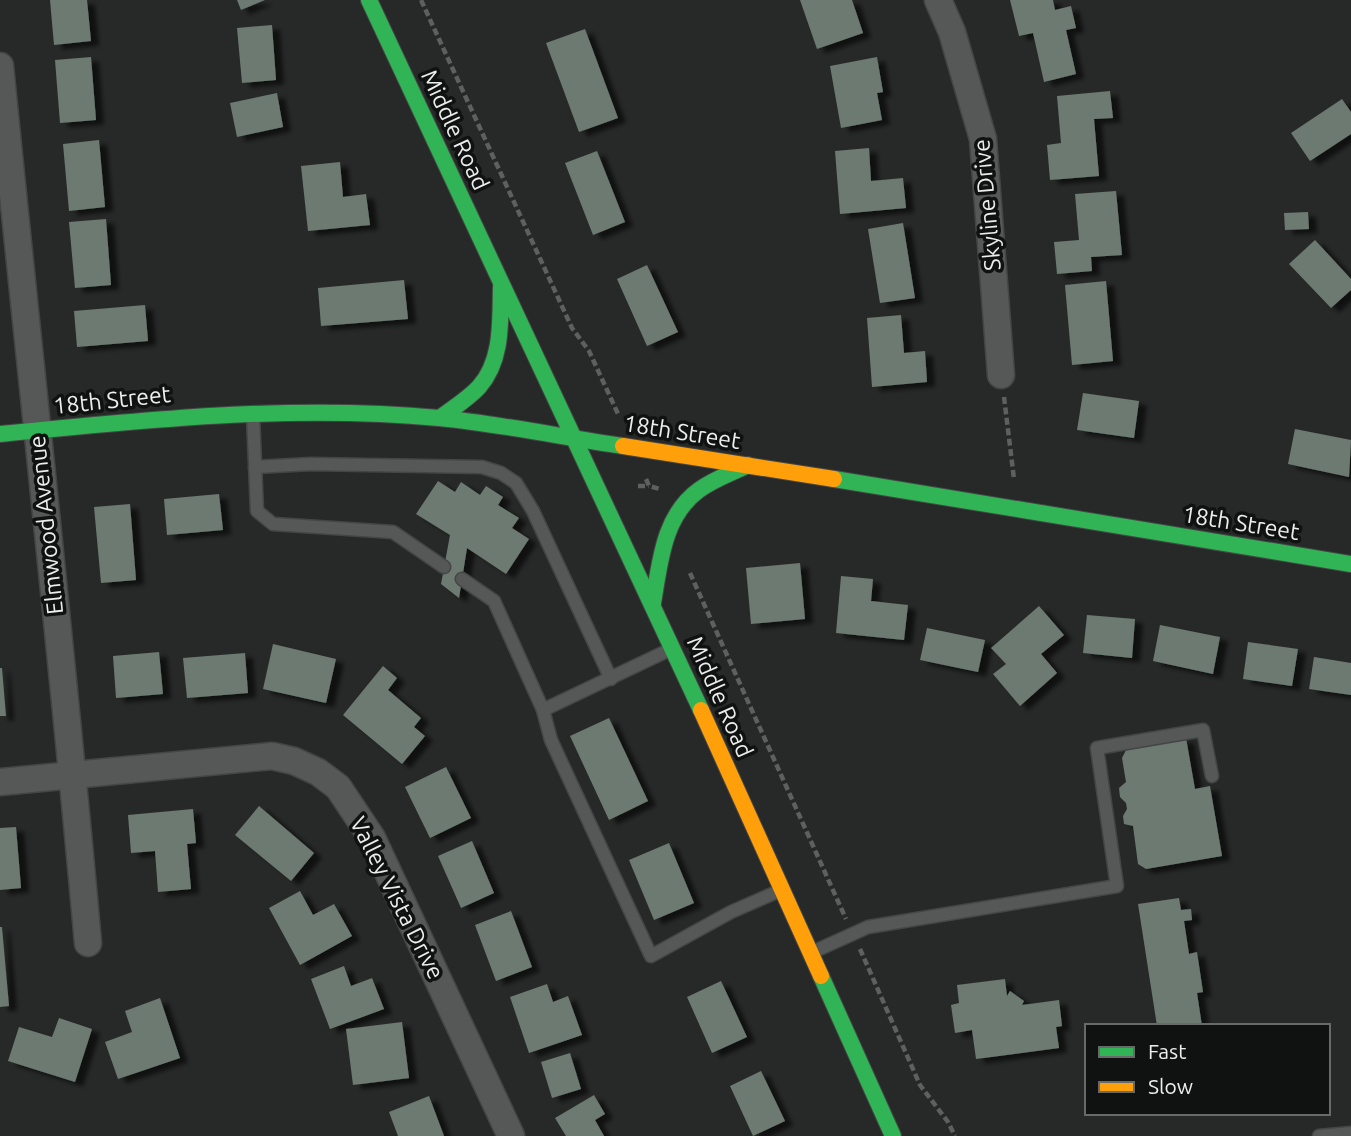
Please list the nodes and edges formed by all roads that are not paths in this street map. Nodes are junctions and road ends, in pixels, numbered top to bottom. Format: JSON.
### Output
{"nodes":[{"id":1,"x":369,"y":0,"type":"edge"},
{"id":2,"x":937,"y":0,"type":"edge"},
{"id":3,"x":0,"y":66,"type":"edge"},
{"id":4,"x":501,"y":279,"type":"junction"},
{"id":5,"x":1001,"y":375,"type":"road end"},
{"id":6,"x":253,"y":412,"type":"junction"},
{"id":7,"x":440,"y":418,"type":"junction"},
{"id":8,"x":36,"y":430,"type":"junction"},
{"id":9,"x":0,"y":434,"type":"edge"},
{"id":10,"x":576,"y":438,"type":"junction"},
{"id":11,"x":748,"y":465,"type":"junction"},
{"id":12,"x":255,"y":467,"type":"junction"},
{"id":13,"x":1351,"y":564,"type":"edge"},
{"id":14,"x":444,"y":567,"type":"dead end"},
{"id":15,"x":462,"y":579,"type":"dead end"},
{"id":16,"x":653,"y":603,"type":"junction"},
{"id":17,"x":673,"y":648,"type":"junction"},
{"id":18,"x":611,"y":679,"type":"junction"},
{"id":19,"x":543,"y":710,"type":"junction"},
{"id":20,"x":73,"y":775,"type":"junction"},
{"id":21,"x":1212,"y":776,"type":"dead end"},
{"id":22,"x":0,"y":782,"type":"edge"},
{"id":23,"x":782,"y":890,"type":"junction"},
{"id":24,"x":88,"y":943,"type":"dead end"},
{"id":25,"x":811,"y":953,"type":"junction"},
{"id":26,"x":1351,"y":1133,"type":"edge"},
{"id":27,"x":511,"y":1136,"type":"edge"},
{"id":28,"x":893,"y":1136,"type":"edge"},
{"id":29,"x":1319,"y":1136,"type":"edge"}],
"edges":[{"from":1,"to":4,"type":"main road","name":"Middle Road"},
{"from":2,"to":5,"type":"street","name":"Skyline Drive"},
{"from":3,"to":8,"type":"street","name":"Elmwood Avenue"},
{"from":4,"to":7,"type":"main road","name":"Middle Road"},
{"from":4,"to":10,"type":"main road","name":"Middle Road"},
{"from":6,"to":7,"type":"main road","name":"18th Street"},
{"from":6,"to":8,"type":"main road","name":"18th Street"},
{"from":6,"to":12,"type":"lane"},
{"from":7,"to":10,"type":"main road","name":"18th Street"},
{"from":8,"to":9,"type":"main road","name":"18th Street"},
{"from":8,"to":20,"type":"street","name":"Elmwood Avenue"},
{"from":10,"to":11,"type":"main road","name":"18th Street"},
{"from":10,"to":16,"type":"main road","name":"Middle Road"},
{"from":11,"to":13,"type":"main road","name":"18th Street"},
{"from":11,"to":16,"type":"main road"},
{"from":12,"to":14,"type":"lane"},
{"from":12,"to":18,"type":"lane"},
{"from":15,"to":19,"type":"lane"},
{"from":16,"to":17,"type":"main road","name":"Middle Road"},
{"from":17,"to":18,"type":"lane"},
{"from":17,"to":23,"type":"main road","name":"Middle Road"},
{"from":18,"to":19,"type":"lane"},
{"from":19,"to":23,"type":"lane"},
{"from":20,"to":22,"type":"street","name":"Valley Vista Drive"},
{"from":20,"to":24,"type":"street","name":"Elmwood Avenue"},
{"from":20,"to":27,"type":"street","name":"Valley Vista Drive"},
{"from":21,"to":25,"type":"lane"},
{"from":23,"to":25,"type":"main road","name":"Middle Road"},
{"from":25,"to":28,"type":"main road","name":"Middle Road"},
{"from":26,"to":29,"type":"lane"}]}
